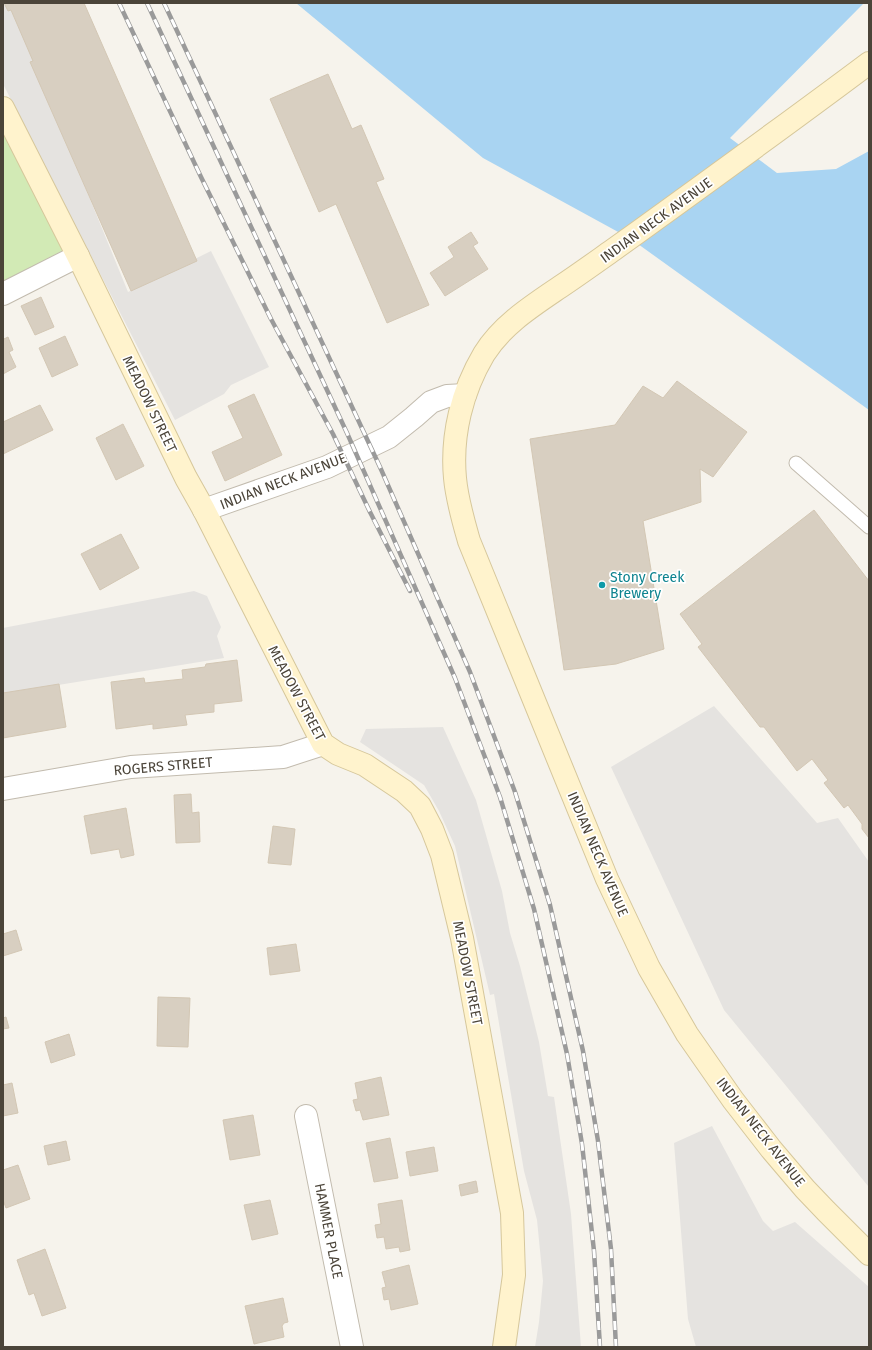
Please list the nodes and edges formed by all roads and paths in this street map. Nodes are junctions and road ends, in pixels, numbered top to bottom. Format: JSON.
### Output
{"nodes":[{"id":1,"x":869,"y":63,"type":"edge"},
{"id":2,"x":3,"y":108,"type":"edge"},
{"id":3,"x":78,"y":256,"type":"junction"},
{"id":4,"x":3,"y":294,"type":"edge"},
{"id":5,"x":465,"y":395,"type":"junction"},
{"id":6,"x":796,"y":463,"type":"dead end"},
{"id":7,"x":204,"y":510,"type":"junction"},
{"id":8,"x":869,"y":526,"type":"edge"},
{"id":9,"x":323,"y":744,"type":"junction"},
{"id":10,"x":3,"y":789,"type":"edge"},
{"id":11,"x":306,"y":1116,"type":"dead end"},
{"id":12,"x":869,"y":1254,"type":"edge"},
{"id":13,"x":352,"y":1347,"type":"edge"},
{"id":14,"x":504,"y":1347,"type":"edge"}],
"edges":[{"from":1,"to":5,"type":"street","name":"INDIAN NECK AVENUE"},
{"from":2,"to":3,"type":"street","name":"MEADOW STREET"},
{"from":3,"to":4,"type":"street"},
{"from":3,"to":7,"type":"street","name":"MEADOW STREET"},
{"from":5,"to":7,"type":"street","name":"INDIAN NECK AVENUE"},
{"from":5,"to":12,"type":"street","name":"INDIAN NECK AVENUE"},
{"from":6,"to":8,"type":"lane"},
{"from":7,"to":9,"type":"street","name":"MEADOW STREET"},
{"from":9,"to":10,"type":"street","name":"ROGERS STREET"},
{"from":9,"to":14,"type":"street","name":"MEADOW STREET"},
{"from":11,"to":13,"type":"street","name":"HAMMER PLACE"}]}
